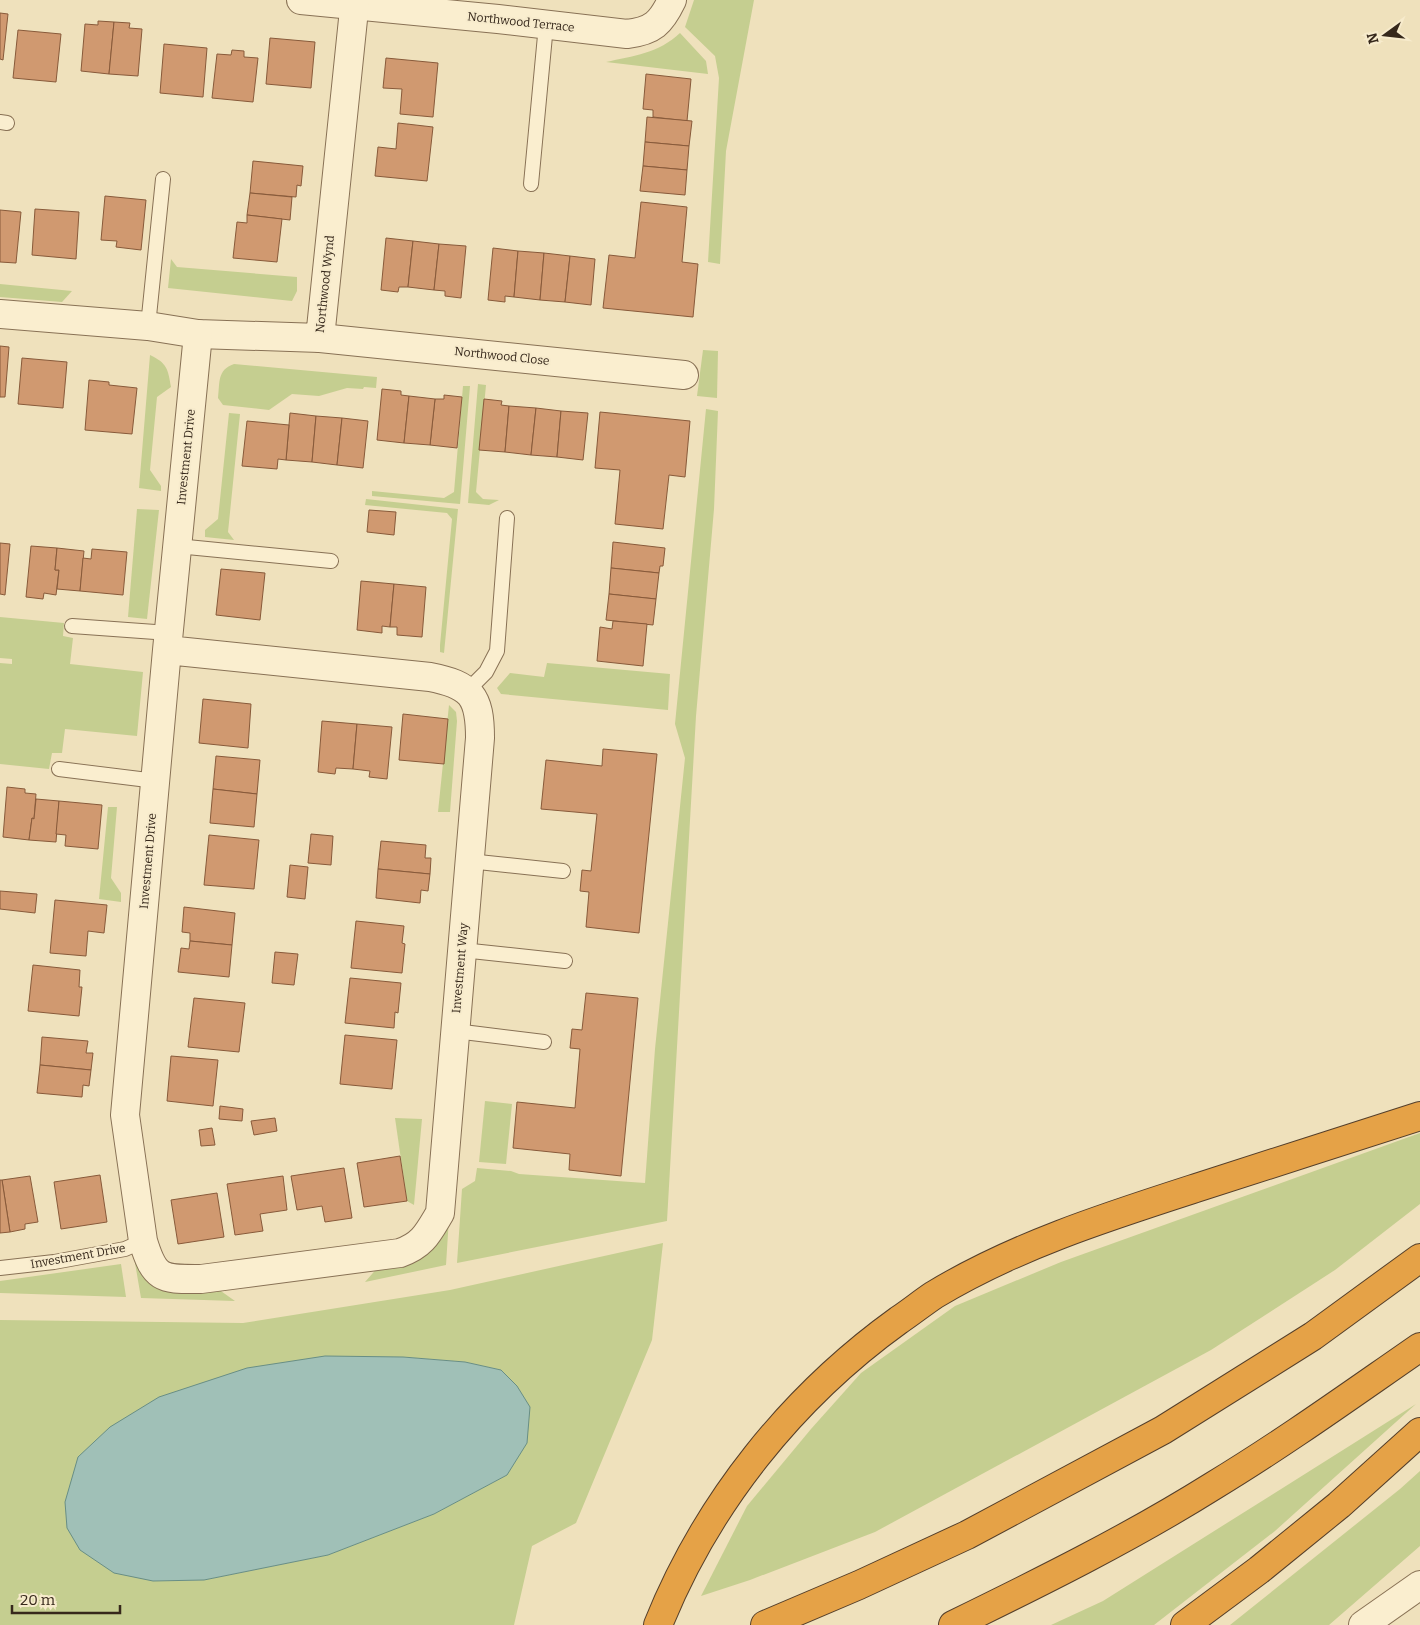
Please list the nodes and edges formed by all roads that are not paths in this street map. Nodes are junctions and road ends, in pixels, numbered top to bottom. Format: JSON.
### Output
{"nodes":[{"id":1,"x":301,"y":0,"type":"edge"},
{"id":2,"x":672,"y":0,"type":"edge"},
{"id":3,"x":355,"y":2,"type":"edge"},
{"id":4,"x":546,"y":25,"type":"junction"},
{"id":5,"x":163,"y":179,"type":"dead end"},
{"id":6,"x":531,"y":184,"type":"dead end"},
{"id":7,"x":0,"y":314,"type":"edge"},
{"id":8,"x":148,"y":326,"type":"junction"},
{"id":9,"x":198,"y":334,"type":"junction"},
{"id":10,"x":320,"y":338,"type":"junction"},
{"id":11,"x":684,"y":374,"type":"dead end"},
{"id":12,"x":507,"y":518,"type":"dead end"},
{"id":13,"x":177,"y":546,"type":"junction"},
{"id":14,"x":331,"y":561,"type":"dead end"},
{"id":15,"x":72,"y":626,"type":"dead end"},
{"id":16,"x":168,"y":641,"type":"junction"},
{"id":17,"x":468,"y":690,"type":"junction"},
{"id":18,"x":59,"y":768,"type":"dead end"},
{"id":19,"x":156,"y":782,"type":"junction"},
{"id":20,"x":469,"y":861,"type":"junction"},
{"id":21,"x":563,"y":871,"type":"dead end"},
{"id":22,"x":462,"y":950,"type":"junction"},
{"id":23,"x":565,"y":961,"type":"dead end"},
{"id":24,"x":455,"y":1031,"type":"junction"},
{"id":25,"x":544,"y":1042,"type":"dead end"},
{"id":26,"x":1420,"y":1116,"type":"edge"},
{"id":27,"x":143,"y":1241,"type":"junction"},
{"id":28,"x":1420,"y":1258,"type":"edge"},
{"id":29,"x":0,"y":1268,"type":"edge"},
{"id":30,"x":1420,"y":1347,"type":"edge"},
{"id":31,"x":1420,"y":1432,"type":"edge"},
{"id":32,"x":1420,"y":1585,"type":"edge"},
{"id":33,"x":658,"y":1625,"type":"edge"},
{"id":34,"x":765,"y":1625,"type":"edge"},
{"id":35,"x":953,"y":1625,"type":"edge"},
{"id":36,"x":1185,"y":1625,"type":"edge"},
{"id":37,"x":1364,"y":1625,"type":"edge"}],
"edges":[{"from":1,"to":3,"type":"street","name":"Northwood Terrace"},
{"from":2,"to":4,"type":"street","name":"Northwood Terrace"},
{"from":3,"to":4,"type":"street","name":"Northwood Terrace"},
{"from":3,"to":10,"type":"street","name":"Northwood Wynd"},
{"from":4,"to":6,"type":"lane"},
{"from":5,"to":8,"type":"lane"},
{"from":7,"to":8,"type":"street","name":"Northwood Wynd"},
{"from":8,"to":9,"type":"street","name":"Northwood Wynd"},
{"from":9,"to":10,"type":"street","name":"Northwood Wynd"},
{"from":9,"to":13,"type":"street","name":"Investment Drive"},
{"from":10,"to":11,"type":"street","name":"Northwood Close"},
{"from":12,"to":17,"type":"lane"},
{"from":13,"to":14,"type":"lane"},
{"from":13,"to":16,"type":"street","name":"Investment Drive"},
{"from":15,"to":16,"type":"lane"},
{"from":16,"to":17,"type":"street"},
{"from":16,"to":19,"type":"street","name":"Investment Drive"},
{"from":17,"to":20,"type":"street","name":"Investment Way"},
{"from":18,"to":19,"type":"lane"},
{"from":19,"to":27,"type":"street","name":"Investment Drive"},
{"from":20,"to":21,"type":"lane"},
{"from":20,"to":22,"type":"street","name":"Investment Way"},
{"from":22,"to":23,"type":"lane"},
{"from":22,"to":24,"type":"street","name":"Investment Way"},
{"from":24,"to":25,"type":"lane"},
{"from":24,"to":27,"type":"street","name":"Investment Way"},
{"from":26,"to":33,"type":"highway"},
{"from":27,"to":29,"type":"lane","name":"Investment Drive"},
{"from":28,"to":34,"type":"highway"},
{"from":30,"to":35,"type":"highway"},
{"from":31,"to":36,"type":"highway"},
{"from":32,"to":37,"type":"street"}]}
